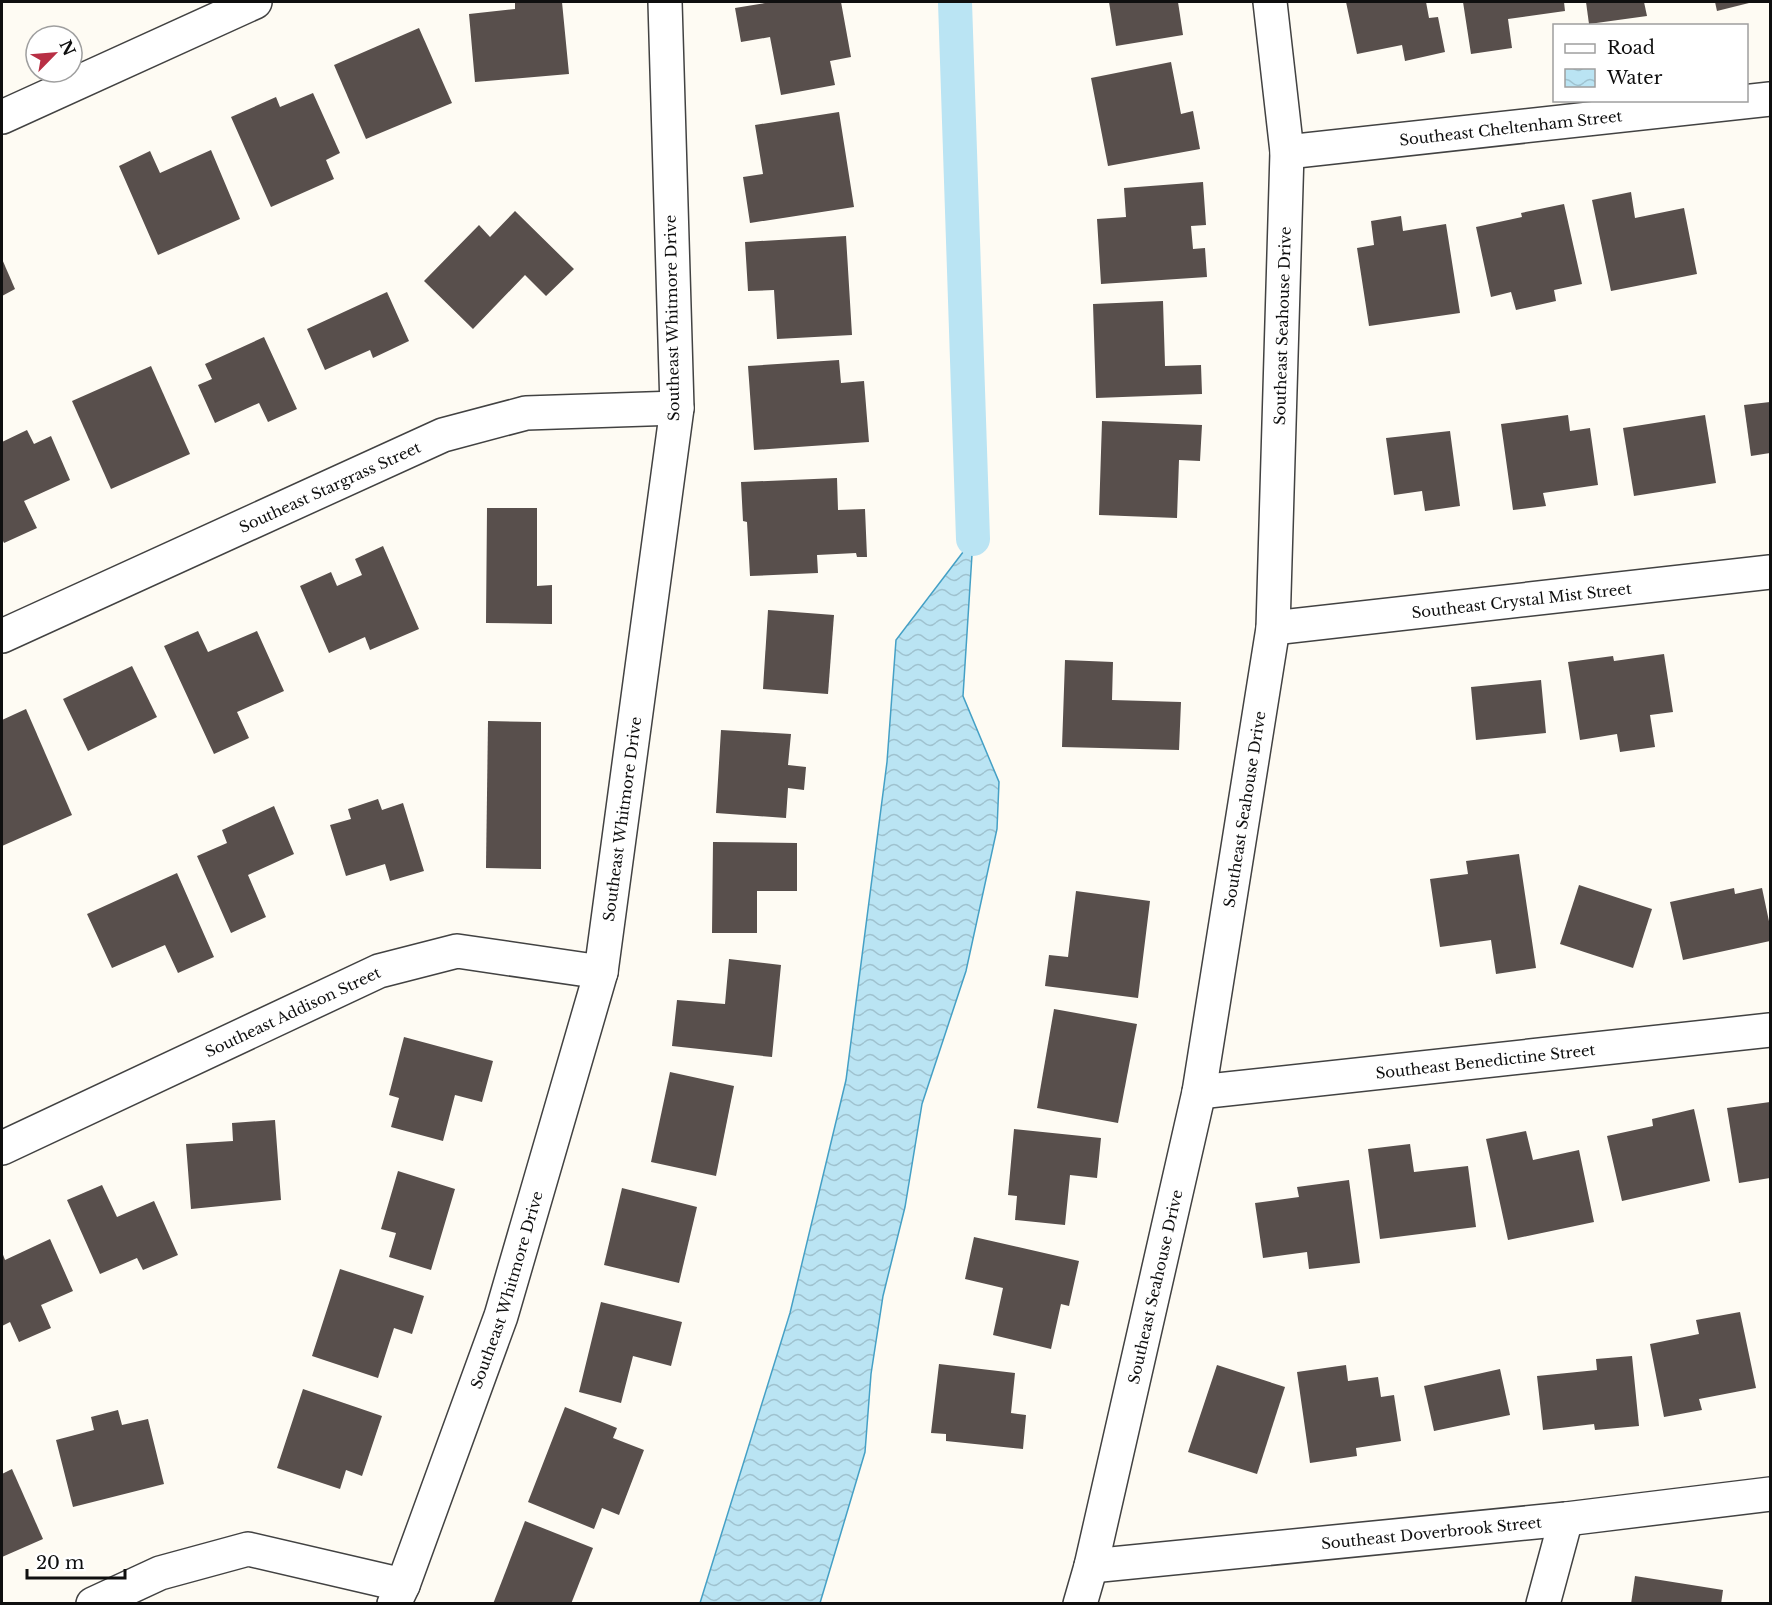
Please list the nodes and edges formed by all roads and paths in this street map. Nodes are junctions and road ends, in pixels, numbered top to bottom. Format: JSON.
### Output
{"nodes":[{"id":1,"x":255,"y":2,"type":"edge"},
{"id":2,"x":664,"y":2,"type":"edge"},
{"id":3,"x":1270,"y":2,"type":"edge"},
{"id":4,"x":1770,"y":99,"type":"edge"},
{"id":5,"x":1748,"y":101,"type":"edge"},
{"id":6,"x":1743,"y":102,"type":"edge"},
{"id":7,"x":2,"y":117,"type":"edge"},
{"id":8,"x":1287,"y":152,"type":"junction"},
{"id":9,"x":677,"y":408,"type":"junction"},
{"id":10,"x":1770,"y":572,"type":"edge"},
{"id":11,"x":1273,"y":628,"type":"junction"},
{"id":12,"x":2,"y":636,"type":"edge"},
{"id":13,"x":601,"y":972,"type":"junction"},
{"id":14,"x":1770,"y":1030,"type":"edge"},
{"id":15,"x":1199,"y":1092,"type":"junction"},
{"id":16,"x":2,"y":1148,"type":"edge"},
{"id":17,"x":1770,"y":1494,"type":"edge"},
{"id":18,"x":1566,"y":1519,"type":"junction"},
{"id":19,"x":1090,"y":1566,"type":"junction"},
{"id":20,"x":398,"y":1594,"type":"edge"},
{"id":21,"x":93,"y":1604,"type":"edge"},
{"id":22,"x":1080,"y":1604,"type":"edge"},
{"id":23,"x":1543,"y":1604,"type":"edge"}],
"edges":[{"from":1,"to":7,"type":"street"},
{"from":2,"to":9,"type":"street","name":"Southeast Whitmore Drive"},
{"from":3,"to":8,"type":"street","name":"Southeast Seahouse Drive"},
{"from":4,"to":5,"type":"street","name":"Southeast Cheltenham Street"},
{"from":6,"to":8,"type":"street","name":"Southeast Cheltenham Street"},
{"from":8,"to":11,"type":"street","name":"Southeast Seahouse Drive"},
{"from":9,"to":12,"type":"street","name":"Southeast Stargrass Street"},
{"from":9,"to":13,"type":"street","name":"Southeast Whitmore Drive"},
{"from":10,"to":11,"type":"street","name":"Southeast Crystal Mist Street"},
{"from":11,"to":15,"type":"street","name":"Southeast Seahouse Drive"},
{"from":13,"to":16,"type":"street","name":"Southeast Addison Street"},
{"from":13,"to":20,"type":"street","name":"Southeast Whitmore Drive"},
{"from":14,"to":15,"type":"street","name":"Southeast Benedictine Street"},
{"from":15,"to":19,"type":"street","name":"Southeast Seahouse Drive"},
{"from":17,"to":18,"type":"street","name":"Southeast Doverbrook Street"},
{"from":18,"to":19,"type":"street","name":"Southeast Doverbrook Street"},
{"from":18,"to":23,"type":"street"},
{"from":19,"to":22,"type":"street","name":"Southeast Seahouse Drive"},
{"from":20,"to":21,"type":"street"}]}
